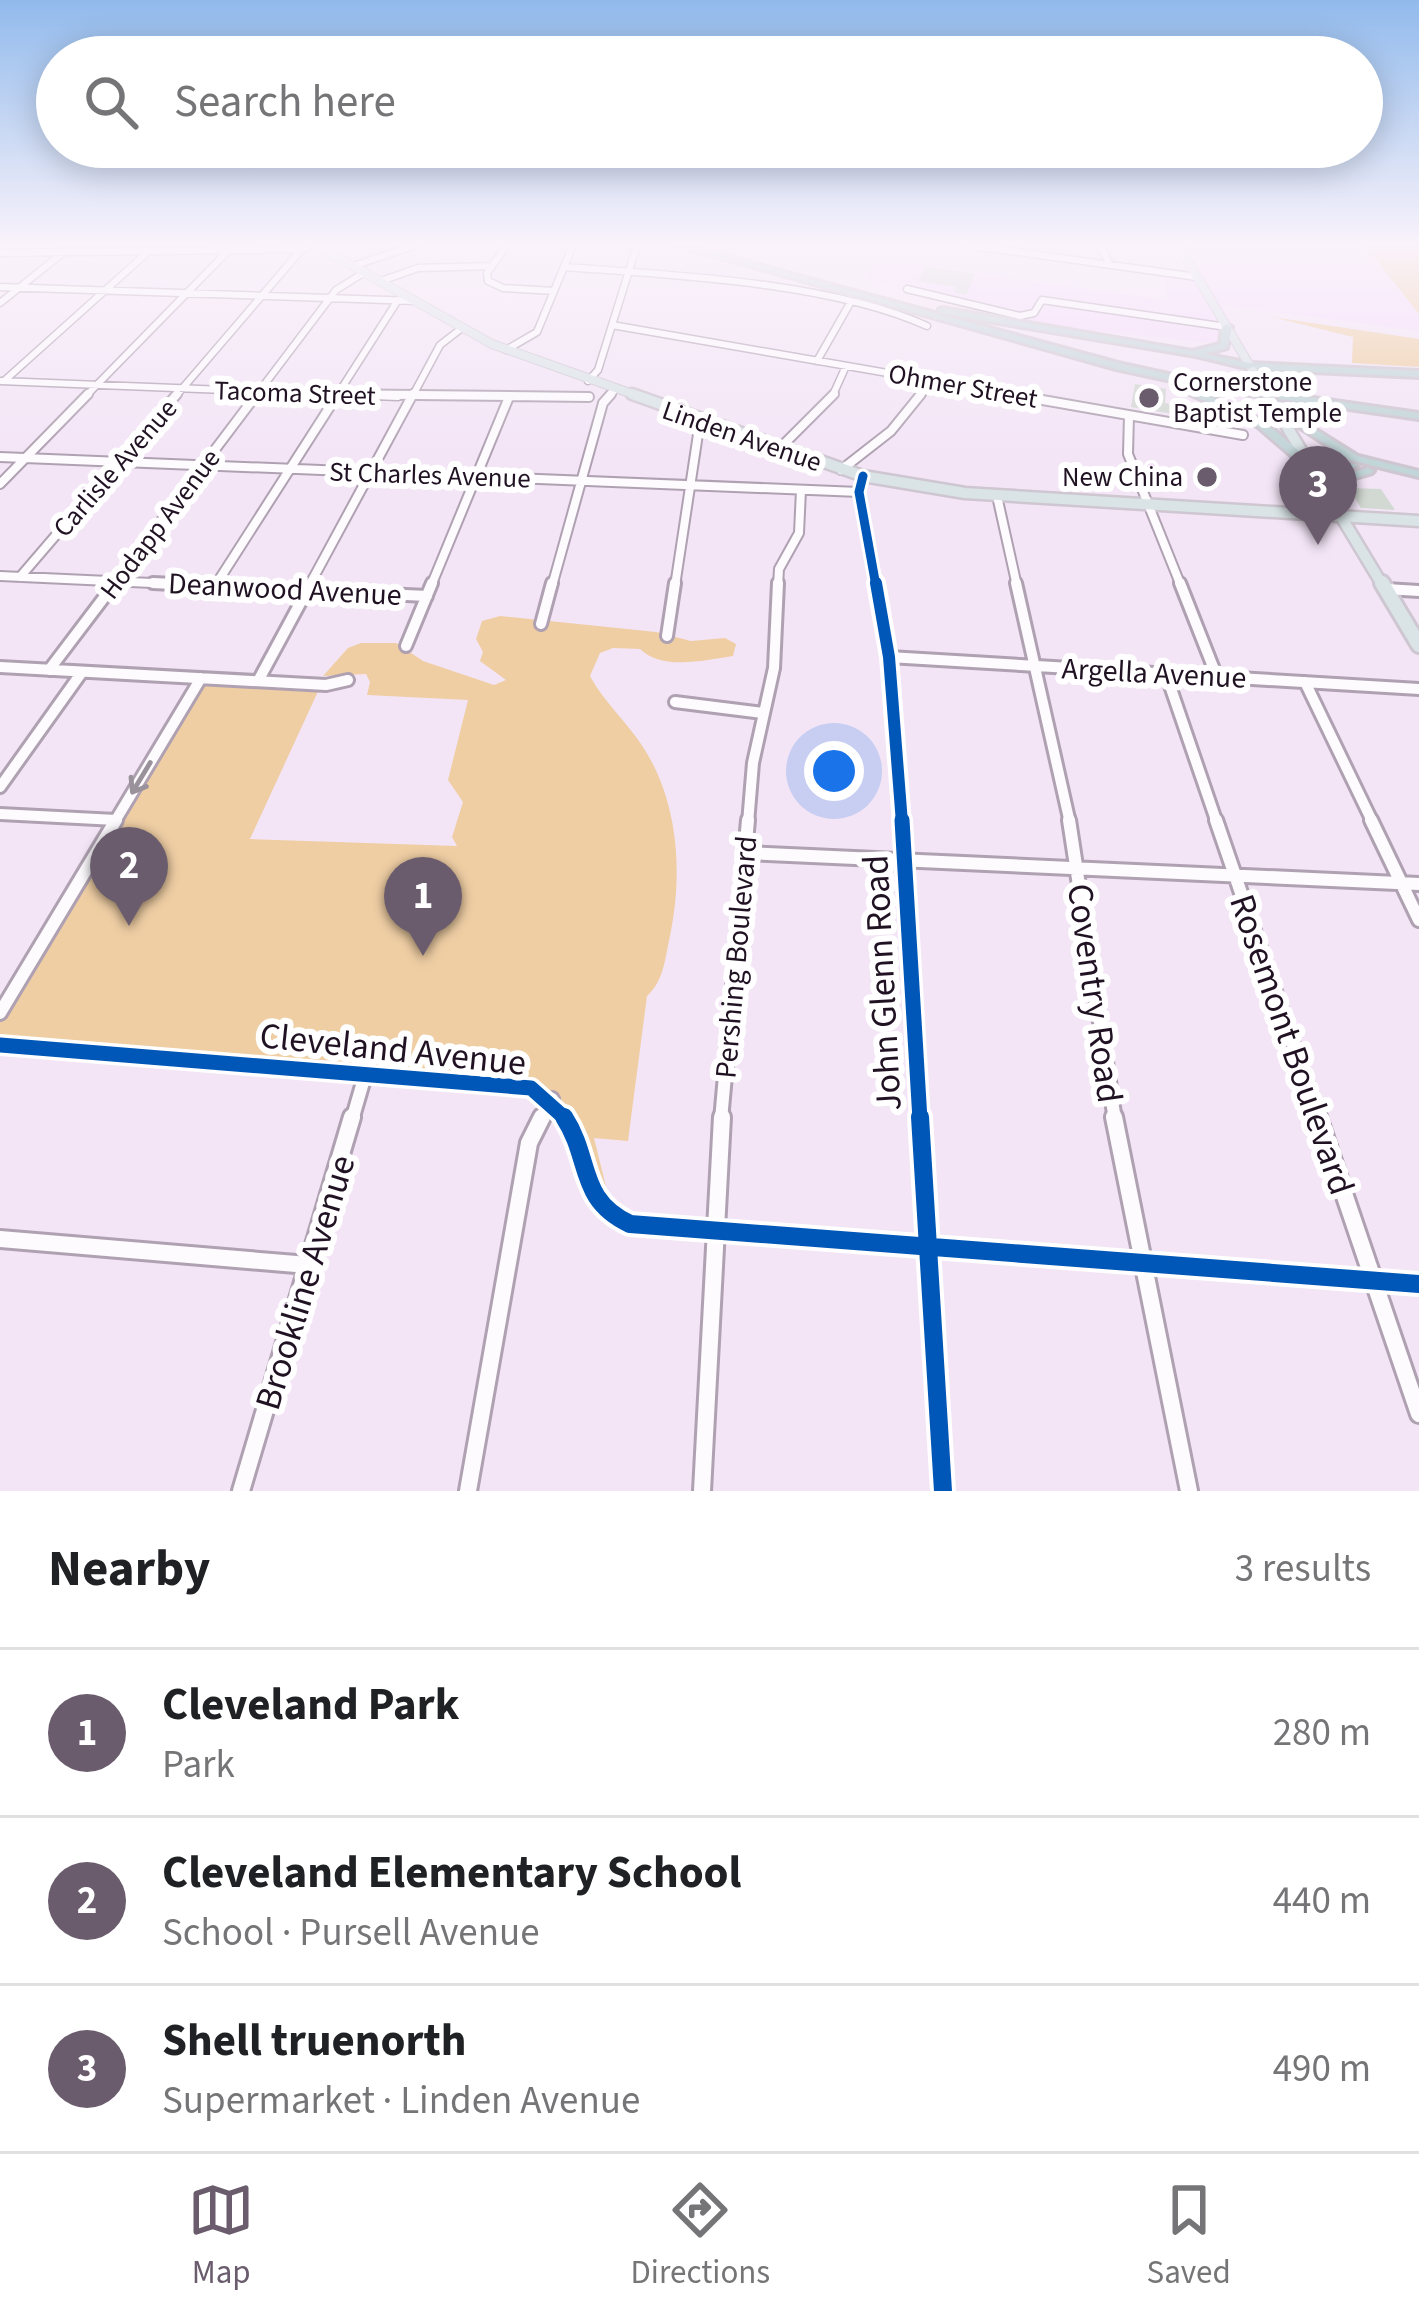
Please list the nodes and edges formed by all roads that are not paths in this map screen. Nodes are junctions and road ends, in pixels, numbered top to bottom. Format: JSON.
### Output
{"nodes":[{"id":1,"x":78,"y":315,"type":"edge"},
{"id":2,"x":166,"y":315,"type":"edge"},
{"id":3,"x":246,"y":315,"type":"edge"},
{"id":4,"x":317,"y":315,"type":"edge"},
{"id":5,"x":389,"y":315,"type":"edge"},
{"id":6,"x":439,"y":315,"type":"edge"},
{"id":7,"x":544,"y":315,"type":"edge"},
{"id":8,"x":615,"y":315,"type":"edge"},
{"id":9,"x":843,"y":315,"type":"edge"},
{"id":10,"x":902,"y":315,"type":"edge"},
{"id":11,"x":921,"y":315,"type":"edge"},
{"id":12,"x":955,"y":315,"type":"edge"},
{"id":13,"x":963,"y":315,"type":"edge"},
{"id":14,"x":1138,"y":315,"type":"edge"},
{"id":15,"x":1220,"y":315,"type":"edge"},
{"id":16,"x":953,"y":324,"type":"junction"},
{"id":17,"x":612,"y":325,"type":"junction"},
{"id":18,"x":927,"y":326,"type":"dead end"},
{"id":19,"x":1227,"y":327,"type":"junction"},
{"id":20,"x":462,"y":328,"type":"junction"},
{"id":21,"x":506,"y":350,"type":"junction"},
{"id":22,"x":1192,"y":354,"type":"junction"},
{"id":23,"x":817,"y":361,"type":"junction"},
{"id":24,"x":846,"y":366,"type":"junction"},
{"id":25,"x":1251,"y":369,"type":"junction"},
{"id":26,"x":1419,"y":374,"type":"edge"},
{"id":27,"x":927,"y":380,"type":"junction"},
{"id":28,"x":588,"y":381,"type":"junction"},
{"id":29,"x":1,"y":382,"type":"edge"},
{"id":30,"x":96,"y":385,"type":"junction"},
{"id":31,"x":182,"y":388,"type":"junction"},
{"id":32,"x":260,"y":391,"type":"junction"},
{"id":33,"x":614,"y":391,"type":"junction"},
{"id":34,"x":338,"y":394,"type":"junction"},
{"id":35,"x":411,"y":397,"type":"junction"},
{"id":36,"x":509,"y":397,"type":"junction"},
{"id":37,"x":589,"y":397,"type":"dead end"},
{"id":38,"x":1419,"y":406,"type":"edge"},
{"id":39,"x":1275,"y":407,"type":"junction"},
{"id":40,"x":1129,"y":415,"type":"junction"},
{"id":41,"x":1419,"y":416,"type":"edge"},
{"id":42,"x":700,"y":421,"type":"junction"},
{"id":43,"x":1243,"y":435,"type":"dead end"},
{"id":44,"x":778,"y":448,"type":"junction"},
{"id":45,"x":1303,"y":452,"type":"junction"},
{"id":46,"x":0,"y":457,"type":"edge"},
{"id":47,"x":25,"y":458,"type":"junction"},
{"id":48,"x":119,"y":462,"type":"junction"},
{"id":49,"x":203,"y":466,"type":"junction"},
{"id":50,"x":1312,"y":468,"type":"junction"},
{"id":51,"x":290,"y":469,"type":"junction"},
{"id":52,"x":842,"y":470,"type":"junction"},
{"id":53,"x":1378,"y":471,"type":"junction"},
{"id":54,"x":370,"y":472,"type":"junction"},
{"id":55,"x":476,"y":476,"type":"junction"},
{"id":56,"x":863,"y":476,"type":"junction"},
{"id":57,"x":1419,"y":477,"type":"edge"},
{"id":58,"x":581,"y":481,"type":"junction"},
{"id":59,"x":0,"y":484,"type":"edge"},
{"id":60,"x":689,"y":485,"type":"junction"},
{"id":61,"x":801,"y":490,"type":"junction"},
{"id":62,"x":859,"y":492,"type":"junction"},
{"id":63,"x":997,"y":496,"type":"junction"},
{"id":64,"x":1332,"y":500,"type":"junction"},
{"id":65,"x":1149,"y":507,"type":"junction"},
{"id":66,"x":1342,"y":516,"type":"junction"},
{"id":67,"x":1419,"y":521,"type":"edge"},
{"id":68,"x":0,"y":576,"type":"edge"},
{"id":69,"x":20,"y":577,"type":"junction"},
{"id":70,"x":116,"y":581,"type":"junction"},
{"id":71,"x":214,"y":586,"type":"junction"},
{"id":72,"x":1386,"y":589,"type":"junction"},
{"id":73,"x":307,"y":590,"type":"junction"},
{"id":74,"x":1419,"y":591,"type":"edge"},
{"id":75,"x":427,"y":596,"type":"junction"},
{"id":76,"x":541,"y":625,"type":"dead end"},
{"id":77,"x":667,"y":636,"type":"dead end"},
{"id":78,"x":1419,"y":645,"type":"edge"},
{"id":79,"x":406,"y":646,"type":"dead end"},
{"id":80,"x":889,"y":657,"type":"junction"},
{"id":81,"x":1035,"y":667,"type":"junction"},
{"id":82,"x":0,"y":668,"type":"edge"},
{"id":83,"x":50,"y":670,"type":"junction"},
{"id":84,"x":82,"y":672,"type":"junction"},
{"id":85,"x":1166,"y":674,"type":"junction"},
{"id":86,"x":1217,"y":677,"type":"junction"},
{"id":87,"x":201,"y":678,"type":"junction"},
{"id":88,"x":348,"y":680,"type":"dead end"},
{"id":89,"x":258,"y":681,"type":"junction"},
{"id":90,"x":1305,"y":682,"type":"junction"},
{"id":91,"x":1419,"y":688,"type":"edge"},
{"id":92,"x":675,"y":701,"type":"dead end"},
{"id":93,"x":764,"y":713,"type":"junction"},
{"id":94,"x":0,"y":788,"type":"edge"},
{"id":95,"x":0,"y":814,"type":"edge"},
{"id":96,"x":116,"y":820,"type":"junction"},
{"id":97,"x":747,"y":853,"type":"junction"},
{"id":98,"x":905,"y":859,"type":"junction"},
{"id":99,"x":1078,"y":868,"type":"junction"},
{"id":100,"x":1236,"y":875,"type":"junction"},
{"id":101,"x":1402,"y":883,"type":"junction"},
{"id":102,"x":1419,"y":884,"type":"edge"},
{"id":103,"x":1419,"y":920,"type":"edge"},
{"id":104,"x":0,"y":1013,"type":"edge"},
{"id":105,"x":0,"y":1045,"type":"edge"},
{"id":106,"x":366,"y":1072,"type":"junction"},
{"id":107,"x":552,"y":1100,"type":"junction"},
{"id":108,"x":716,"y":1230,"type":"junction"},
{"id":109,"x":0,"y":1239,"type":"edge"},
{"id":110,"x":925,"y":1246,"type":"junction"},
{"id":111,"x":1142,"y":1262,"type":"junction"},
{"id":112,"x":308,"y":1265,"type":"junction"},
{"id":113,"x":1374,"y":1280,"type":"junction"},
{"id":114,"x":1419,"y":1283,"type":"edge"},
{"id":115,"x":1419,"y":1414,"type":"edge"},
{"id":116,"x":241,"y":1491,"type":"edge"},
{"id":117,"x":468,"y":1491,"type":"edge"},
{"id":118,"x":698,"y":1491,"type":"edge"},
{"id":119,"x":943,"y":1491,"type":"edge"},
{"id":120,"x":1189,"y":1491,"type":"edge"}],
"edges":[{"from":1,"to":29,"type":"street"},
{"from":2,"to":30,"type":"street"},
{"from":3,"to":31,"type":"street","name":"Carlisle Avenue"},
{"from":4,"to":32,"type":"street","name":"Hodapp Avenue"},
{"from":5,"to":34,"type":"street"},
{"from":6,"to":20,"type":"main road","name":"Linden Avenue"},
{"from":7,"to":21,"type":"street"},
{"from":8,"to":17,"type":"street"},
{"from":9,"to":23,"type":"street"},
{"from":10,"to":18,"type":"street"},
{"from":11,"to":16,"type":"highway"},
{"from":12,"to":38,"type":"highway"},
{"from":13,"to":22,"type":"highway"},
{"from":14,"to":19,"type":"street"},
{"from":15,"to":19,"type":"main road"},
{"from":16,"to":41,"type":"highway"},
{"from":16,"to":50,"type":"highway"},
{"from":17,"to":23,"type":"street","name":"Ohmer Street"},
{"from":17,"to":28,"type":"street"},
{"from":19,"to":22,"type":"highway"},
{"from":19,"to":25,"type":"main road"},
{"from":20,"to":21,"type":"main road","name":"Linden Avenue"},
{"from":20,"to":35,"type":"street"},
{"from":21,"to":28,"type":"main road","name":"Linden Avenue"},
{"from":22,"to":25,"type":"highway"},
{"from":23,"to":24,"type":"street","name":"Ohmer Street"},
{"from":24,"to":27,"type":"street","name":"Ohmer Street"},
{"from":24,"to":44,"type":"street"},
{"from":25,"to":26,"type":"highway"},
{"from":25,"to":39,"type":"main road","bridge":true},
{"from":27,"to":40,"type":"street","name":"Ohmer Street"},
{"from":27,"to":52,"type":"street"},
{"from":28,"to":33,"type":"main road","name":"Linden Avenue"},
{"from":29,"to":30,"type":"street","name":"Tacoma Street"},
{"from":30,"to":31,"type":"street","name":"Tacoma Street"},
{"from":30,"to":47,"type":"street"},
{"from":31,"to":32,"type":"street","name":"Tacoma Street"},
{"from":31,"to":48,"type":"street","name":"Carlisle Avenue"},
{"from":32,"to":34,"type":"street","name":"Tacoma Street"},
{"from":32,"to":49,"type":"street","name":"Hodapp Avenue"},
{"from":33,"to":42,"type":"main road","name":"Linden Avenue"},
{"from":33,"to":58,"type":"street"},
{"from":34,"to":35,"type":"street","name":"Tacoma Street"},
{"from":34,"to":51,"type":"street"},
{"from":35,"to":36,"type":"street","name":"Tacoma Street"},
{"from":35,"to":54,"type":"street"},
{"from":36,"to":37,"type":"street","name":"Tacoma Street"},
{"from":36,"to":55,"type":"street"},
{"from":39,"to":45,"type":"main road"},
{"from":39,"to":57,"type":"highway"},
{"from":40,"to":43,"type":"street","name":"Ohmer Street"},
{"from":40,"to":65,"type":"street"},
{"from":42,"to":44,"type":"main road","name":"Linden Avenue"},
{"from":42,"to":60,"type":"street"},
{"from":44,"to":52,"type":"main road","name":"Linden Avenue"},
{"from":45,"to":50,"type":"main road"},
{"from":45,"to":53,"type":"highway"},
{"from":46,"to":47,"type":"street","name":"St Charles Avenue"},
{"from":47,"to":48,"type":"street","name":"St Charles Avenue"},
{"from":47,"to":59,"type":"street"},
{"from":48,"to":49,"type":"street","name":"St Charles Avenue"},
{"from":48,"to":69,"type":"street","name":"Carlisle Avenue"},
{"from":49,"to":51,"type":"street","name":"St Charles Avenue"},
{"from":49,"to":70,"type":"street","name":"Hodapp Avenue"},
{"from":50,"to":64,"type":"main road"},
{"from":51,"to":54,"type":"street","name":"St Charles Avenue"},
{"from":51,"to":71,"type":"street"},
{"from":52,"to":56,"type":"main road","name":"Linden Avenue"},
{"from":53,"to":57,"type":"highway"},
{"from":53,"to":64,"type":"highway"},
{"from":54,"to":55,"type":"street","name":"St Charles Avenue"},
{"from":54,"to":73,"type":"street"},
{"from":55,"to":58,"type":"street","name":"St Charles Avenue"},
{"from":55,"to":75,"type":"street"},
{"from":56,"to":62,"type":"street","name":"John Glenn Road"},
{"from":56,"to":63,"type":"main road","name":"Linden Avenue"},
{"from":58,"to":60,"type":"street","name":"St Charles Avenue"},
{"from":58,"to":76,"type":"street"},
{"from":60,"to":61,"type":"street","name":"St Charles Avenue"},
{"from":60,"to":77,"type":"street"},
{"from":61,"to":62,"type":"street","name":"St Charles Avenue"},
{"from":61,"to":93,"type":"street","name":"Pershing Boulevard"},
{"from":62,"to":80,"type":"street","name":"John Glenn Road"},
{"from":63,"to":65,"type":"main road","name":"Linden Avenue"},
{"from":63,"to":81,"type":"street","name":"Coventry Road"},
{"from":64,"to":66,"type":"main road"},
{"from":65,"to":66,"type":"main road","name":"Linden Avenue"},
{"from":65,"to":86,"type":"street"},
{"from":66,"to":67,"type":"main road","name":"Linden Avenue"},
{"from":66,"to":72,"type":"main road"},
{"from":68,"to":69,"type":"street","name":"Deanwood Avenue"},
{"from":69,"to":70,"type":"street","name":"Deanwood Avenue"},
{"from":70,"to":71,"type":"street","name":"Deanwood Avenue"},
{"from":70,"to":83,"type":"street","name":"Hodapp Avenue"},
{"from":71,"to":73,"type":"street","name":"Deanwood Avenue"},
{"from":72,"to":74,"type":"street"},
{"from":72,"to":78,"type":"main road"},
{"from":73,"to":75,"type":"street","name":"Deanwood Avenue"},
{"from":73,"to":89,"type":"street"},
{"from":75,"to":79,"type":"street"},
{"from":80,"to":81,"type":"street","name":"Argella Avenue"},
{"from":80,"to":98,"type":"street","name":"John Glenn Road"},
{"from":81,"to":85,"type":"street","name":"Argella Avenue"},
{"from":81,"to":99,"type":"street","name":"Coventry Road"},
{"from":82,"to":83,"type":"street"},
{"from":83,"to":84,"type":"street"},
{"from":84,"to":87,"type":"street"},
{"from":84,"to":94,"type":"street"},
{"from":85,"to":86,"type":"street","name":"Argella Avenue"},
{"from":85,"to":100,"type":"street","name":"Rosemont Boulevard"},
{"from":86,"to":90,"type":"street","name":"Argella Avenue"},
{"from":87,"to":89,"type":"street"},
{"from":87,"to":96,"type":"street","one_way":true},
{"from":88,"to":89,"type":"street"},
{"from":90,"to":91,"type":"street","name":"Argella Avenue"},
{"from":90,"to":101,"type":"street"},
{"from":92,"to":93,"type":"street"},
{"from":93,"to":97,"type":"street","name":"Pershing Boulevard"},
{"from":95,"to":96,"type":"street"},
{"from":96,"to":104,"type":"street"},
{"from":97,"to":98,"type":"street"},
{"from":97,"to":108,"type":"street","name":"Pershing Boulevard"},
{"from":98,"to":99,"type":"street"},
{"from":98,"to":110,"type":"street","name":"John Glenn Road"},
{"from":99,"to":100,"type":"street"},
{"from":99,"to":111,"type":"street","name":"Coventry Road"},
{"from":100,"to":101,"type":"street"},
{"from":100,"to":113,"type":"street","name":"Rosemont Boulevard"},
{"from":101,"to":102,"type":"street"},
{"from":101,"to":103,"type":"street"},
{"from":105,"to":106,"type":"street","name":"Cleveland Avenue"},
{"from":106,"to":107,"type":"street","name":"Cleveland Avenue"},
{"from":106,"to":112,"type":"street","name":"Brookline Avenue"},
{"from":107,"to":108,"type":"street","name":"Cleveland Avenue"},
{"from":107,"to":117,"type":"street"},
{"from":108,"to":110,"type":"street","name":"Cleveland Avenue"},
{"from":108,"to":118,"type":"street","name":"Pershing Boulevard"},
{"from":109,"to":112,"type":"street"},
{"from":110,"to":111,"type":"street","name":"Cleveland Avenue"},
{"from":110,"to":119,"type":"street","name":"John Glenn Road"},
{"from":111,"to":113,"type":"street","name":"Cleveland Avenue"},
{"from":111,"to":120,"type":"street","name":"Coventry Road"},
{"from":112,"to":116,"type":"street","name":"Brookline Avenue"},
{"from":113,"to":114,"type":"street","name":"Cleveland Avenue"},
{"from":113,"to":115,"type":"street","name":"Rosemont Boulevard"}]}
